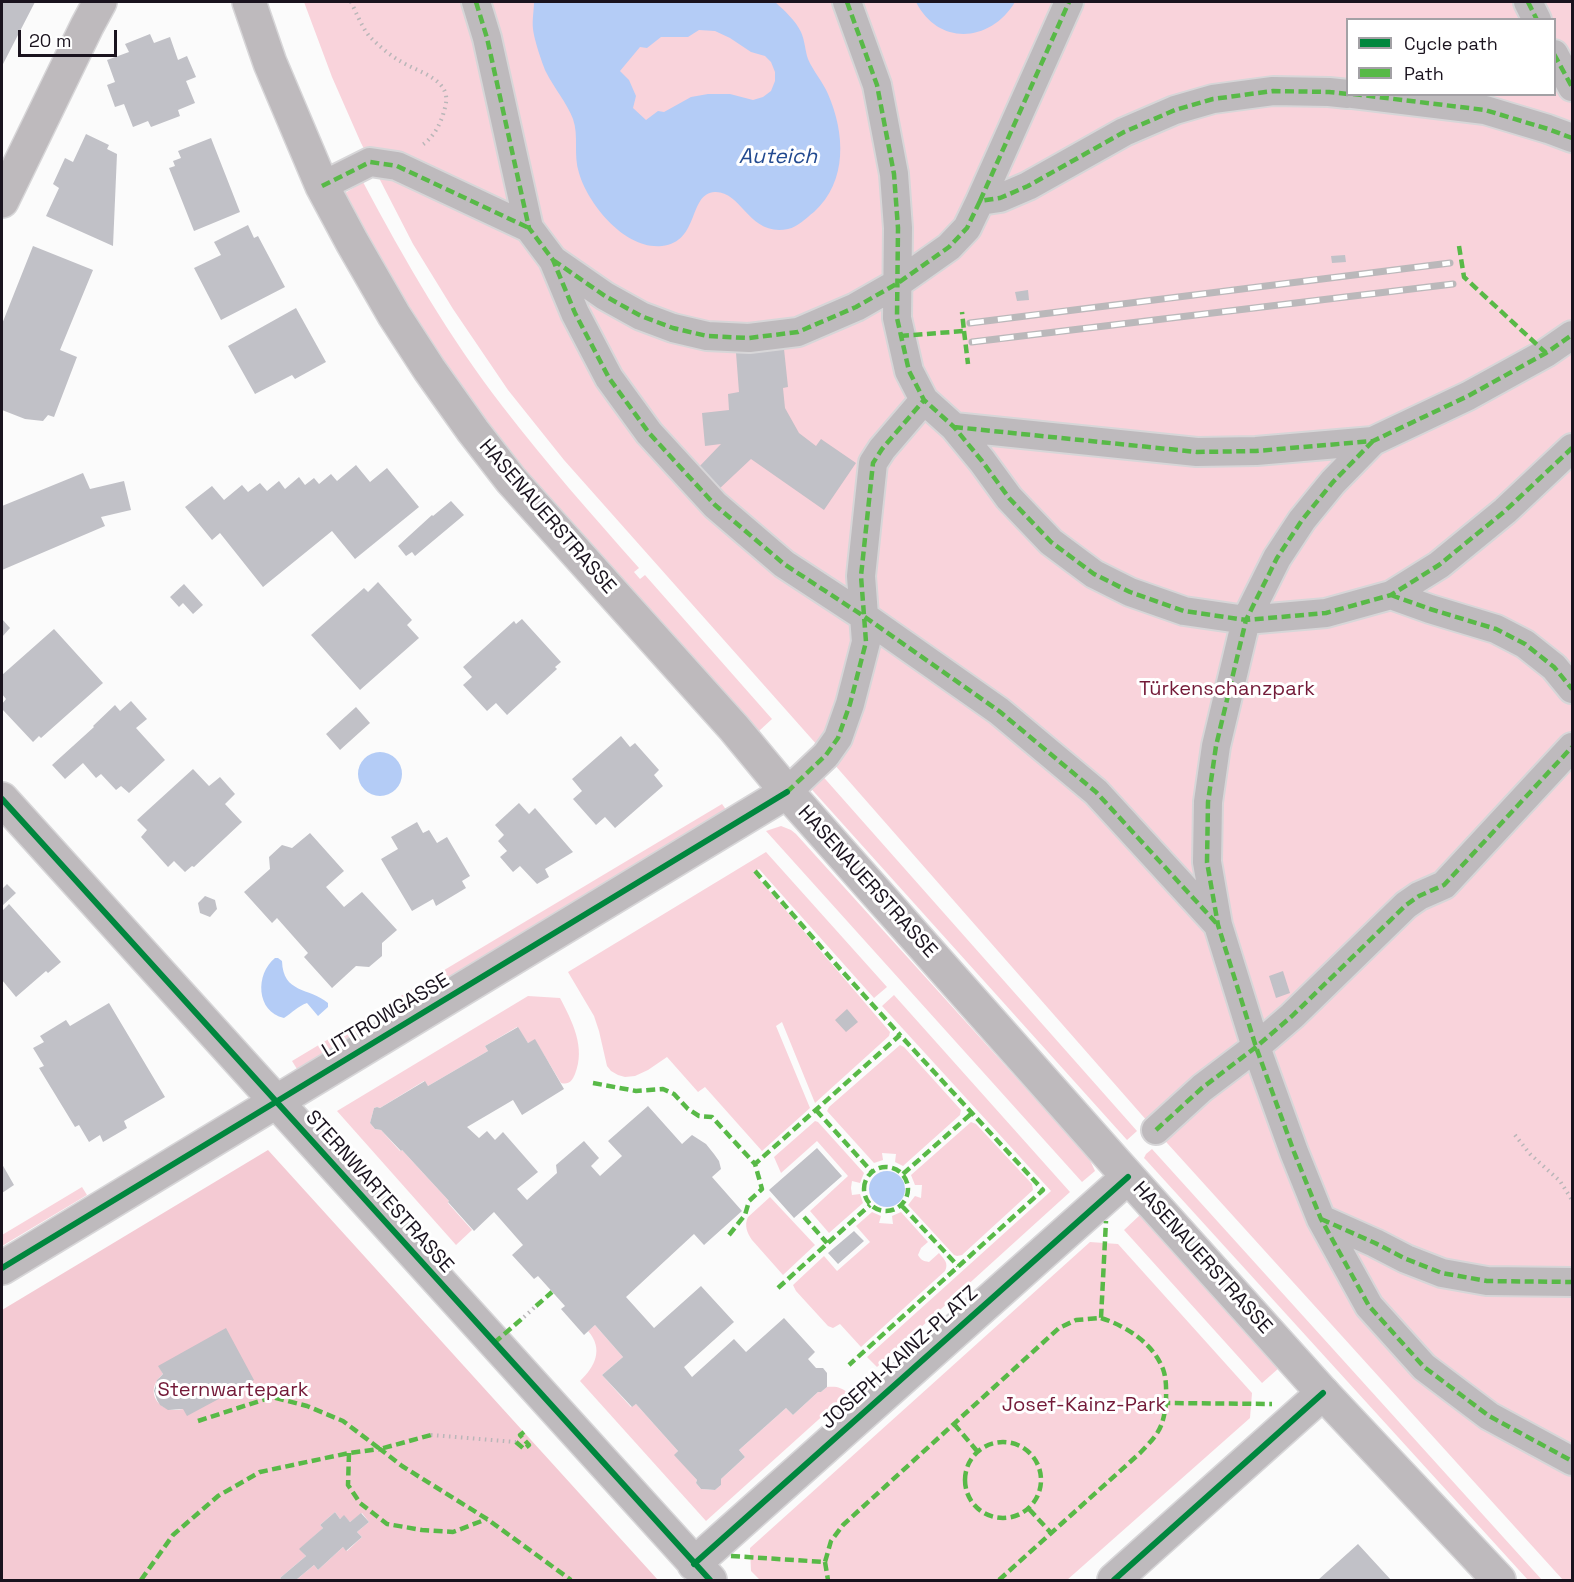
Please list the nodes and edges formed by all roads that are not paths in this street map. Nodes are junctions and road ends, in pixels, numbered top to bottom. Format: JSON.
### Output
{"nodes":[{"id":1,"x":100,"y":2,"type":"edge"},
{"id":2,"x":249,"y":2,"type":"edge"},
{"id":3,"x":476,"y":2,"type":"edge"},
{"id":4,"x":847,"y":2,"type":"edge"},
{"id":5,"x":1069,"y":2,"type":"edge"},
{"id":6,"x":1528,"y":2,"type":"edge"},
{"id":7,"x":1536,"y":18,"type":"edge"},
{"id":8,"x":1556,"y":58,"type":"edge"},
{"id":9,"x":1572,"y":87,"type":"edge"},
{"id":10,"x":1346,"y":94,"type":"edge"},
{"id":11,"x":1370,"y":96,"type":"edge"},
{"id":12,"x":1572,"y":138,"type":"edge"},
{"id":13,"x":322,"y":186,"type":"junction"},
{"id":14,"x":2,"y":201,"type":"edge"},
{"id":15,"x":980,"y":201,"type":"junction"},
{"id":16,"x":529,"y":228,"type":"junction"},
{"id":17,"x":553,"y":260,"type":"junction"},
{"id":18,"x":898,"y":283,"type":"junction"},
{"id":19,"x":1572,"y":335,"type":"edge"},
{"id":20,"x":924,"y":400,"type":"junction"},
{"id":21,"x":954,"y":427,"type":"junction"},
{"id":22,"x":1373,"y":441,"type":"junction"},
{"id":23,"x":1572,"y":448,"type":"edge"},
{"id":24,"x":1391,"y":595,"type":"junction"},
{"id":25,"x":865,"y":617,"type":"junction"},
{"id":26,"x":1246,"y":620,"type":"junction"},
{"id":27,"x":1572,"y":689,"type":"edge"},
{"id":28,"x":1572,"y":747,"type":"edge"},
{"id":29,"x":787,"y":792,"type":"junction"},
{"id":30,"x":2,"y":799,"type":"edge"},
{"id":31,"x":1218,"y":925,"type":"junction"},
{"id":32,"x":1256,"y":1047,"type":"junction"},
{"id":33,"x":275,"y":1102,"type":"junction"},
{"id":34,"x":1155,"y":1130,"type":"dead end"},
{"id":35,"x":1128,"y":1177,"type":"junction"},
{"id":36,"x":1321,"y":1219,"type":"junction"},
{"id":37,"x":2,"y":1268,"type":"edge"},
{"id":38,"x":1572,"y":1282,"type":"edge"},
{"id":39,"x":1323,"y":1393,"type":"junction"},
{"id":40,"x":1572,"y":1461,"type":"edge"},
{"id":41,"x":702,"y":1572,"type":"edge"},
{"id":42,"x":1114,"y":1581,"type":"edge"},
{"id":43,"x":1499,"y":1581,"type":"edge"}],
"edges":[{"from":1,"to":14,"type":"street"},
{"from":2,"to":13,"type":"street","name":"HASENAUERSTRASSE"},
{"from":3,"to":16,"type":"street"},
{"from":4,"to":18,"type":"street"},
{"from":5,"to":15,"type":"street"},
{"from":6,"to":7,"type":"street"},
{"from":8,"to":9,"type":"street"},
{"from":10,"to":15,"type":"street"},
{"from":11,"to":12,"type":"street"},
{"from":13,"to":16,"type":"street"},
{"from":13,"to":29,"type":"street","name":"HASENAUERSTRASSE"},
{"from":15,"to":18,"type":"street"},
{"from":16,"to":17,"type":"street"},
{"from":17,"to":18,"type":"street"},
{"from":17,"to":25,"type":"street"},
{"from":18,"to":20,"type":"street"},
{"from":19,"to":22,"type":"street"},
{"from":20,"to":21,"type":"street"},
{"from":20,"to":25,"type":"street"},
{"from":21,"to":22,"type":"street"},
{"from":21,"to":26,"type":"street"},
{"from":22,"to":26,"type":"street"},
{"from":23,"to":24,"type":"street"},
{"from":24,"to":26,"type":"street"},
{"from":24,"to":27,"type":"street"},
{"from":25,"to":29,"type":"street"},
{"from":25,"to":31,"type":"street"},
{"from":26,"to":31,"type":"street"},
{"from":28,"to":32,"type":"street"},
{"from":29,"to":33,"type":"street","name":"LITTROWGASSE"},
{"from":29,"to":35,"type":"street","name":"HASENAUERSTRASSE"},
{"from":30,"to":33,"type":"street","name":"STERNWARTESTRASSE"},
{"from":31,"to":32,"type":"street"},
{"from":32,"to":34,"type":"street"},
{"from":32,"to":36,"type":"street"},
{"from":33,"to":37,"type":"street","name":"LITTROWGASSE"},
{"from":33,"to":41,"type":"street","name":"STERNWARTESTRASSE"},
{"from":35,"to":39,"type":"street","name":"HASENAUERSTRASSE"},
{"from":35,"to":41,"type":"street","name":"JOSEPH-KAINZ-PLATZ"},
{"from":36,"to":38,"type":"street"},
{"from":36,"to":40,"type":"street"},
{"from":39,"to":42,"type":"street"},
{"from":39,"to":43,"type":"street","name":"HASENAUERSTRASSE"}]}
